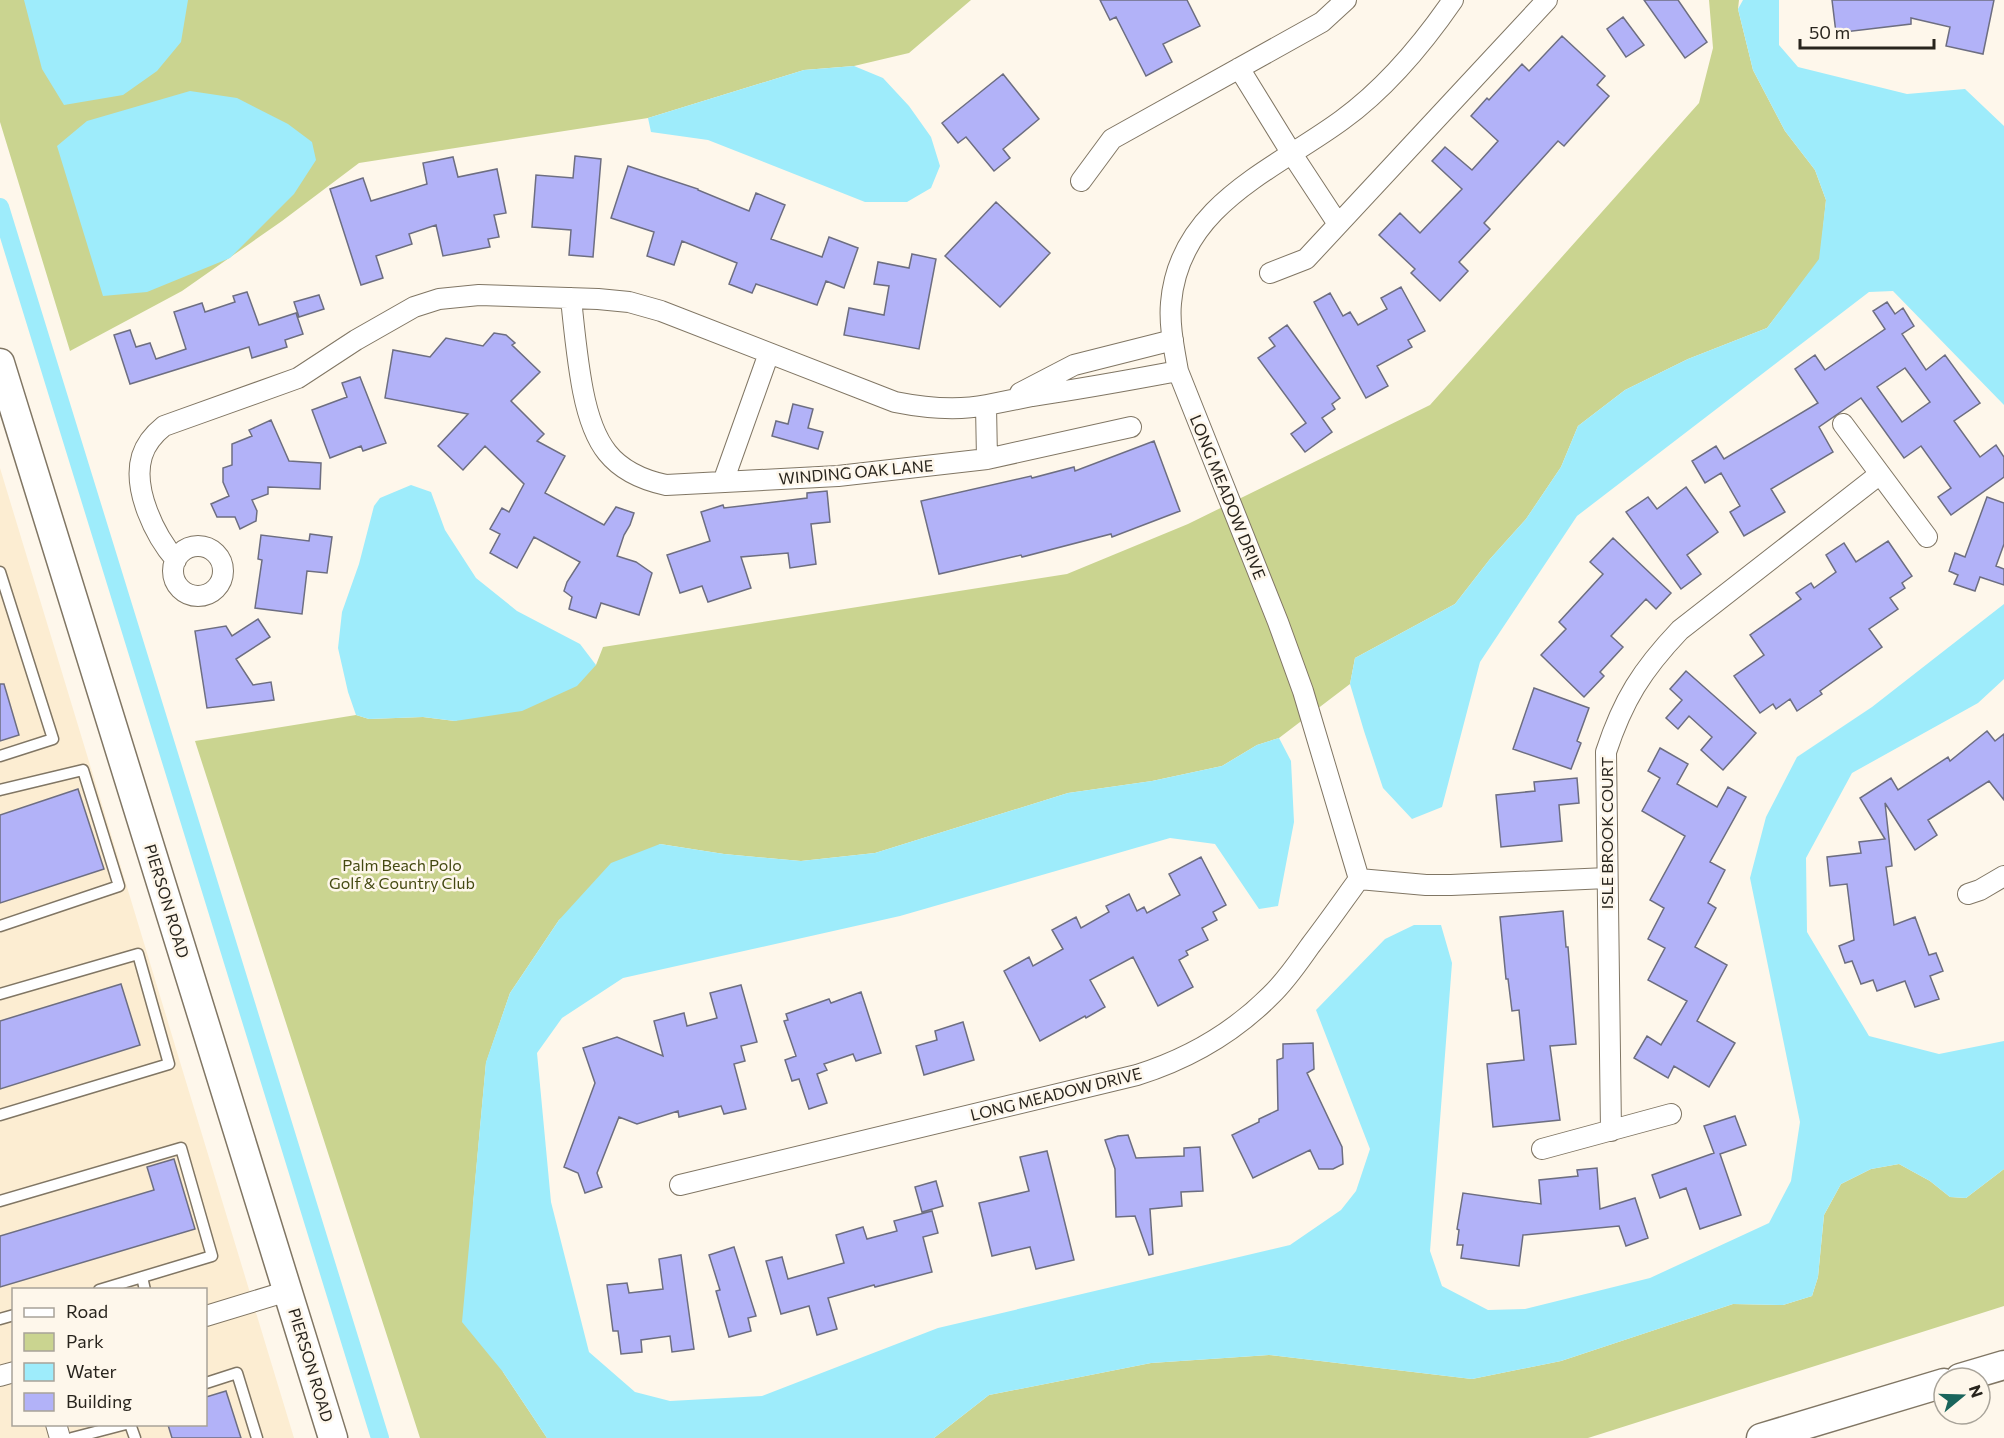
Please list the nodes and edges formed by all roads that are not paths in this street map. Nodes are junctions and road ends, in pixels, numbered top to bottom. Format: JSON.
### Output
{"nodes":[{"id":1,"x":1346,"y":0,"type":"edge"},
{"id":2,"x":1453,"y":0,"type":"edge"},
{"id":3,"x":1547,"y":0,"type":"edge"},
{"id":4,"x":1239,"y":68,"type":"junction"},
{"id":5,"x":1292,"y":154,"type":"junction"},
{"id":6,"x":1081,"y":180,"type":"dead end"},
{"id":7,"x":1338,"y":224,"type":"junction"},
{"id":8,"x":1270,"y":273,"type":"dead end"},
{"id":9,"x":571,"y":298,"type":"junction"},
{"id":10,"x":1173,"y":340,"type":"junction"},
{"id":11,"x":769,"y":352,"type":"junction"},
{"id":12,"x":0,"y":363,"type":"edge"},
{"id":13,"x":1178,"y":370,"type":"junction"},
{"id":14,"x":5,"y":399,"type":"edge"},
{"id":15,"x":995,"y":403,"type":"junction"},
{"id":16,"x":1843,"y":424,"type":"dead end"},
{"id":17,"x":1131,"y":427,"type":"dead end"},
{"id":18,"x":987,"y":459,"type":"junction"},
{"id":19,"x":1880,"y":474,"type":"junction"},
{"id":20,"x":723,"y":482,"type":"junction"},
{"id":21,"x":1927,"y":537,"type":"dead end"},
{"id":22,"x":176,"y":560,"type":"dead end"},
{"id":23,"x":0,"y":572,"type":"edge"},
{"id":24,"x":0,"y":756,"type":"edge"},
{"id":25,"x":0,"y":790,"type":"edge"},
{"id":26,"x":2004,"y":876,"type":"edge"},
{"id":27,"x":1607,"y":878,"type":"junction"},
{"id":28,"x":1359,"y":879,"type":"junction"},
{"id":29,"x":1968,"y":894,"type":"dead end"},
{"id":30,"x":0,"y":926,"type":"edge"},
{"id":31,"x":0,"y":994,"type":"edge"},
{"id":32,"x":1671,"y":1114,"type":"dead end"},
{"id":33,"x":0,"y":1115,"type":"edge"},
{"id":34,"x":1611,"y":1131,"type":"junction"},
{"id":35,"x":1542,"y":1149,"type":"dead end"},
{"id":36,"x":680,"y":1185,"type":"dead end"},
{"id":37,"x":0,"y":1201,"type":"edge"},
{"id":38,"x":142,"y":1277,"type":"junction"},
{"id":39,"x":106,"y":1288,"type":"edge"},
{"id":40,"x":145,"y":1288,"type":"edge"},
{"id":41,"x":288,"y":1291,"type":"junction"},
{"id":42,"x":207,"y":1316,"type":"edge"},
{"id":43,"x":207,"y":1383,"type":"edge"},
{"id":44,"x":1932,"y":1387,"type":"edge"},
{"id":45,"x":122,"y":1426,"type":"edge"},
{"id":46,"x":72,"y":1438,"type":"edge"},
{"id":47,"x":257,"y":1438,"type":"edge"},
{"id":48,"x":333,"y":1438,"type":"edge"},
{"id":49,"x":1761,"y":1438,"type":"edge"}],
"edges":[{"from":1,"to":4,"type":"street"},
{"from":2,"to":5,"type":"street","name":"LONG MEADOW DRIVE"},
{"from":3,"to":7,"type":"street"},
{"from":4,"to":5,"type":"street"},
{"from":4,"to":6,"type":"street"},
{"from":5,"to":7,"type":"street"},
{"from":5,"to":10,"type":"street","name":"LONG MEADOW DRIVE"},
{"from":7,"to":8,"type":"street"},
{"from":9,"to":11,"type":"street"},
{"from":9,"to":20,"type":"street","name":"WINDING OAK LANE"},
{"from":9,"to":22,"type":"street"},
{"from":10,"to":13,"type":"street","name":"LONG MEADOW DRIVE"},
{"from":10,"to":15,"type":"street"},
{"from":11,"to":15,"type":"street"},
{"from":11,"to":20,"type":"street"},
{"from":12,"to":14,"type":"street","name":"PIERSON ROAD"},
{"from":13,"to":15,"type":"street"},
{"from":13,"to":28,"type":"street","name":"LONG MEADOW DRIVE"},
{"from":14,"to":41,"type":"street","name":"PIERSON ROAD"},
{"from":15,"to":18,"type":"street"},
{"from":16,"to":19,"type":"street"},
{"from":17,"to":18,"type":"street","name":"WINDING OAK LANE"},
{"from":18,"to":20,"type":"street","name":"WINDING OAK LANE"},
{"from":19,"to":21,"type":"street"},
{"from":19,"to":27,"type":"street","name":"ISLE BROOK COURT"},
{"from":23,"to":24,"type":"lane"},
{"from":25,"to":30,"type":"lane"},
{"from":26,"to":29,"type":"street"},
{"from":27,"to":28,"type":"street"},
{"from":27,"to":34,"type":"street","name":"ISLE BROOK COURT"},
{"from":28,"to":36,"type":"street","name":"LONG MEADOW DRIVE"},
{"from":31,"to":33,"type":"lane"},
{"from":32,"to":34,"type":"street"},
{"from":34,"to":35,"type":"street"},
{"from":37,"to":38,"type":"lane"},
{"from":38,"to":39,"type":"lane"},
{"from":38,"to":40,"type":"lane"},
{"from":41,"to":42,"type":"street"},
{"from":41,"to":48,"type":"street","name":"PIERSON ROAD"},
{"from":43,"to":47,"type":"lane"},
{"from":44,"to":49,"type":"street"},
{"from":45,"to":46,"type":"lane"}]}
